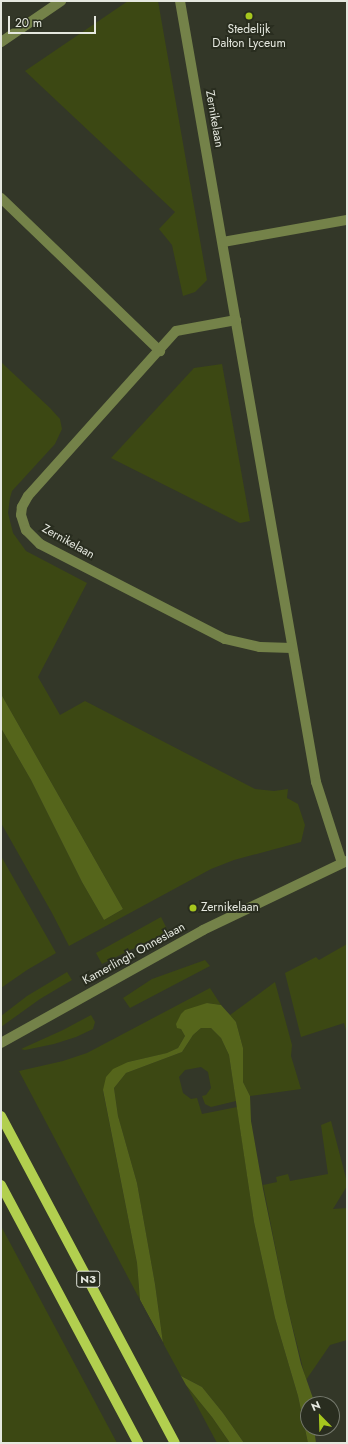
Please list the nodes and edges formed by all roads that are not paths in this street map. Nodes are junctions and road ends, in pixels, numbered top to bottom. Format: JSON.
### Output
{"nodes":[{"id":1,"x":61,"y":1,"type":"edge"},
{"id":2,"x":180,"y":1,"type":"edge"},
{"id":3,"x":1,"y":42,"type":"edge"},
{"id":4,"x":1,"y":198,"type":"edge"},
{"id":5,"x":347,"y":220,"type":"edge"},
{"id":6,"x":223,"y":242,"type":"junction"},
{"id":7,"x":236,"y":320,"type":"junction"},
{"id":8,"x":160,"y":350,"type":"junction"},
{"id":9,"x":292,"y":648,"type":"junction"},
{"id":10,"x":344,"y":862,"type":"edge"},
{"id":11,"x":1,"y":1043,"type":"edge"},
{"id":12,"x":1,"y":1116,"type":"edge"},
{"id":13,"x":1,"y":1185,"type":"edge"},
{"id":14,"x":138,"y":1443,"type":"edge"},
{"id":15,"x":175,"y":1443,"type":"edge"}],
"edges":[{"from":1,"to":3,"type":"street"},
{"from":2,"to":6,"type":"street","name":"Zernikelaan"},
{"from":4,"to":8,"type":"street"},
{"from":5,"to":6,"type":"street"},
{"from":6,"to":7,"type":"street","name":"Zernikelaan"},
{"from":7,"to":8,"type":"street","name":"Zernikelaan"},
{"from":7,"to":9,"type":"street","name":"Zernikelaan"},
{"from":8,"to":9,"type":"street","name":"Zernikelaan"},
{"from":9,"to":10,"type":"street","name":"Zernikelaan"},
{"from":10,"to":11,"type":"street","name":"Kamerlingh Onneslaan"},
{"from":12,"to":15,"type":"main road","number":"N3"},
{"from":13,"to":14,"type":"main road"}]}
